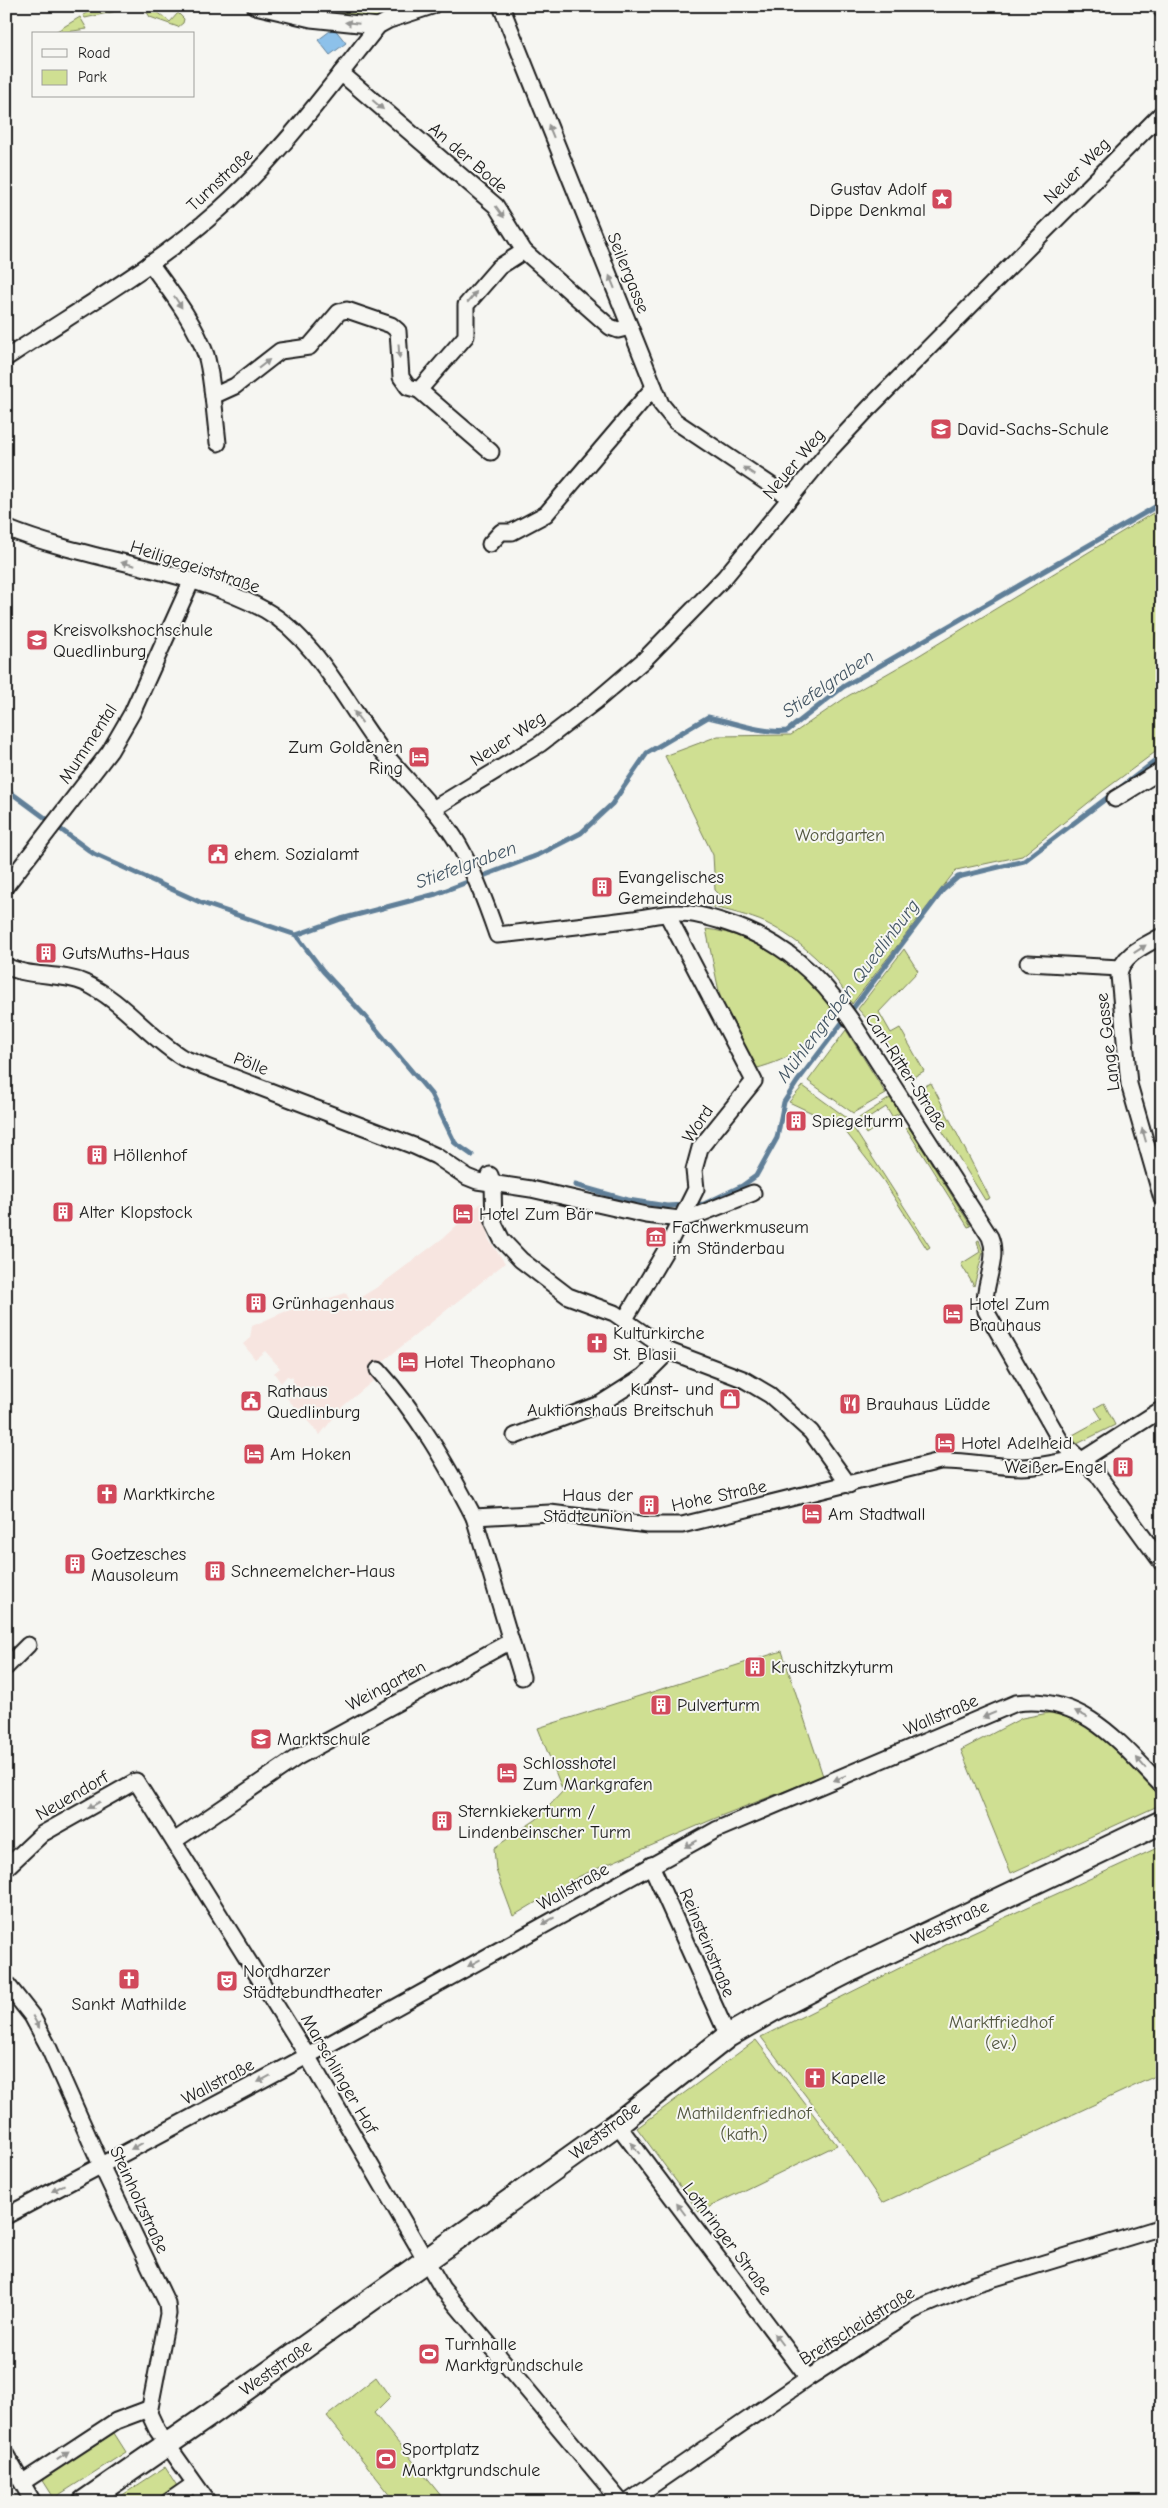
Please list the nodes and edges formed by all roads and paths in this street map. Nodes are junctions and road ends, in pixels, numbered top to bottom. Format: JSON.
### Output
{"nodes":[{"id":1,"x":255,"y":6,"type":"edge"},
{"id":2,"x":432,"y":6,"type":"edge"},
{"id":3,"x":501,"y":6,"type":"edge"},
{"id":4,"x":1160,"y":6,"type":"edge"},
{"id":5,"x":1162,"y":10,"type":"edge"},
{"id":6,"x":378,"y":26,"type":"junction"},
{"id":7,"x":341,"y":73,"type":"junction"},
{"id":8,"x":1162,"y":113,"type":"edge"},
{"id":9,"x":524,"y":251,"type":"junction"},
{"id":10,"x":150,"y":263,"type":"junction"},
{"id":11,"x":630,"y":327,"type":"junction"},
{"id":12,"x":6,"y":358,"type":"edge"},
{"id":13,"x":654,"y":387,"type":"junction"},
{"id":14,"x":419,"y":390,"type":"junction"},
{"id":15,"x":214,"y":396,"type":"junction"},
{"id":16,"x":218,"y":443,"type":"dead end"},
{"id":17,"x":491,"y":452,"type":"dead end"},
{"id":18,"x":790,"y":498,"type":"junction"},
{"id":19,"x":6,"y":528,"type":"edge"},
{"id":20,"x":490,"y":544,"type":"dead end"},
{"id":21,"x":191,"y":582,"type":"junction"},
{"id":22,"x":1162,"y":770,"type":"edge"},
{"id":23,"x":1114,"y":799,"type":"dead end"},
{"id":24,"x":433,"y":809,"type":"junction"},
{"id":25,"x":6,"y":886,"type":"edge"},
{"id":26,"x":667,"y":914,"type":"junction"},
{"id":27,"x":497,"y":935,"type":"joint"},
{"id":28,"x":1162,"y":936,"type":"edge"},
{"id":29,"x":1028,"y":962,"type":"dead end"},
{"id":30,"x":6,"y":966,"type":"edge"},
{"id":31,"x":1120,"y":968,"type":"junction"},
{"id":32,"x":491,"y":1179,"type":"junction"},
{"id":33,"x":753,"y":1193,"type":"dead end"},
{"id":34,"x":1162,"y":1198,"type":"edge"},
{"id":35,"x":682,"y":1216,"type":"junction"},
{"id":36,"x":625,"y":1319,"type":"junction"},
{"id":37,"x":669,"y":1351,"type":"junction"},
{"id":38,"x":378,"y":1370,"type":"dead end"},
{"id":39,"x":1162,"y":1408,"type":"edge"},
{"id":40,"x":515,"y":1436,"type":"dead end"},
{"id":41,"x":1082,"y":1460,"type":"junction"},
{"id":42,"x":849,"y":1485,"type":"junction"},
{"id":43,"x":474,"y":1517,"type":"junction"},
{"id":44,"x":1162,"y":1563,"type":"edge"},
{"id":45,"x":511,"y":1641,"type":"junction"},
{"id":46,"x":28,"y":1645,"type":"dead end"},
{"id":47,"x":6,"y":1667,"type":"edge"},
{"id":48,"x":522,"y":1677,"type":"dead end"},
{"id":49,"x":136,"y":1781,"type":"joint"},
{"id":50,"x":1162,"y":1786,"type":"edge"},
{"id":51,"x":1162,"y":1822,"type":"edge"},
{"id":52,"x":174,"y":1841,"type":"junction"},
{"id":53,"x":652,"y":1865,"type":"junction"},
{"id":54,"x":6,"y":1868,"type":"edge"},
{"id":55,"x":6,"y":1984,"type":"edge"},
{"id":56,"x":728,"y":2036,"type":"junction"},
{"id":57,"x":307,"y":2056,"type":"junction"},
{"id":58,"x":617,"y":2124,"type":"junction"},
{"id":59,"x":101,"y":2165,"type":"junction"},
{"id":60,"x":6,"y":2216,"type":"edge"},
{"id":61,"x":1162,"y":2227,"type":"edge"},
{"id":62,"x":424,"y":2262,"type":"junction"},
{"id":63,"x":808,"y":2378,"type":"junction"},
{"id":64,"x":148,"y":2409,"type":"junction"},
{"id":65,"x":167,"y":2445,"type":"junction"},
{"id":66,"x":6,"y":2455,"type":"edge"},
{"id":67,"x":23,"y":2482,"type":"junction"},
{"id":68,"x":194,"y":2484,"type":"junction"},
{"id":69,"x":33,"y":2502,"type":"edge"},
{"id":70,"x":84,"y":2502,"type":"edge"},
{"id":71,"x":168,"y":2502,"type":"edge"},
{"id":72,"x":208,"y":2502,"type":"edge"},
{"id":73,"x":621,"y":2502,"type":"edge"},
{"id":74,"x":628,"y":2502,"type":"edge"}],
"edges":[{"from":6,"to":1,"type":"street","one_way":true},
{"from":2,"to":6,"type":"street","name":"Turnstraße"},
{"from":11,"to":3,"type":"street","name":"Seilergasse","one_way":true},
{"from":4,"to":5,"type":"street"},
{"from":6,"to":7,"type":"street","name":"Turnstraße"},
{"from":7,"to":9,"type":"street","name":"An der Bode","one_way":true},
{"from":7,"to":10,"type":"street","name":"Turnstraße"},
{"from":8,"to":18,"type":"street","name":"Neuer Weg"},
{"from":9,"to":11,"type":"street","name":"An der Bode"},
{"from":14,"to":9,"type":"street","one_way":true},
{"from":10,"to":12,"type":"street","name":"Turnstraße"},
{"from":10,"to":15,"type":"street","one_way":true},
{"from":11,"to":13,"type":"street","name":"Seilergasse"},
{"from":18,"to":13,"type":"street","name":"Seilergasse","one_way":true},
{"from":13,"to":20,"type":"street"},
{"from":15,"to":14,"type":"street","one_way":true},
{"from":14,"to":17,"type":"street"},
{"from":15,"to":16,"type":"street"},
{"from":18,"to":24,"type":"street","name":"Neuer Weg"},
{"from":21,"to":19,"type":"street","name":"Heiligegeiststraße","one_way":true},
{"from":24,"to":21,"type":"street","name":"Heiligegeiststraße","one_way":true},
{"from":21,"to":25,"type":"street","name":"Mummental"},
{"from":22,"to":23,"type":"street"},
{"from":24,"to":27,"type":"street","name":"Heiligegeiststraße"},
{"from":26,"to":27,"type":"street","name":"Carl-Ritter-Straße"},
{"from":26,"to":35,"type":"street","name":"Word"},
{"from":26,"to":41,"type":"street","name":"Carl-Ritter-Straße"},
{"from":31,"to":28,"type":"street","name":"Lange Gasse","one_way":true},
{"from":29,"to":31,"type":"street","name":"Lange Gasse"},
{"from":30,"to":32,"type":"street","name":"Pölle"},
{"from":34,"to":31,"type":"street","name":"Lange Gasse","one_way":true},
{"from":32,"to":35,"type":"street"},
{"from":32,"to":36,"type":"street"},
{"from":33,"to":35,"type":"street"},
{"from":35,"to":36,"type":"street","name":"Word"},
{"from":36,"to":37,"type":"street"},
{"from":37,"to":40,"type":"street"},
{"from":37,"to":42,"type":"street"},
{"from":38,"to":43,"type":"street"},
{"from":39,"to":41,"type":"street"},
{"from":41,"to":42,"type":"street","name":"Hohe Straße"},
{"from":41,"to":44,"type":"street","name":"Carl-Ritter-Straße"},
{"from":42,"to":43,"type":"street","name":"Hohe Straße"},
{"from":43,"to":45,"type":"street"},
{"from":45,"to":48,"type":"street"},
{"from":45,"to":52,"type":"street","name":"Weingarten"},
{"from":46,"to":47,"type":"street"},
{"from":49,"to":52,"type":"street","name":"Marschlinger Hof"},
{"from":49,"to":54,"type":"street","name":"Neuendorf","one_way":true},
{"from":50,"to":53,"type":"street","name":"Wallstraße","one_way":true},
{"from":51,"to":56,"type":"main road","name":"Weststraße"},
{"from":52,"to":57,"type":"street","name":"Marschlinger Hof"},
{"from":53,"to":56,"type":"street","name":"Reinsteinstraße"},
{"from":53,"to":57,"type":"street","name":"Wallstraße","one_way":true},
{"from":55,"to":59,"type":"street","name":"Steinholzstraße","one_way":true},
{"from":56,"to":58,"type":"main road","name":"Weststraße"},
{"from":57,"to":59,"type":"street","name":"Wallstraße","one_way":true},
{"from":57,"to":62,"type":"street","name":"Marschlinger Hof"},
{"from":58,"to":62,"type":"main road","name":"Weststraße"},
{"from":63,"to":58,"type":"street","name":"Lothringer Straße","one_way":true},
{"from":59,"to":60,"type":"street","name":"Wallstraße","one_way":true},
{"from":59,"to":64,"type":"street","name":"Steinholzstraße"},
{"from":61,"to":63,"type":"street","name":"Breitscheidstraße"},
{"from":62,"to":65,"type":"main road","name":"Weststraße"},
{"from":62,"to":73,"type":"street","name":"Marschlinger Hof"},
{"from":63,"to":74,"type":"street","name":"Breitscheidstraße"},
{"from":64,"to":65,"type":"street"},
{"from":67,"to":64,"type":"street","one_way":true},
{"from":65,"to":68,"type":"street"},
{"from":65,"to":70,"type":"main road","name":"Weststraße"},
{"from":66,"to":67,"type":"street"},
{"from":67,"to":69,"type":"street"},
{"from":68,"to":71,"type":"street"},
{"from":68,"to":72,"type":"street"}]}
